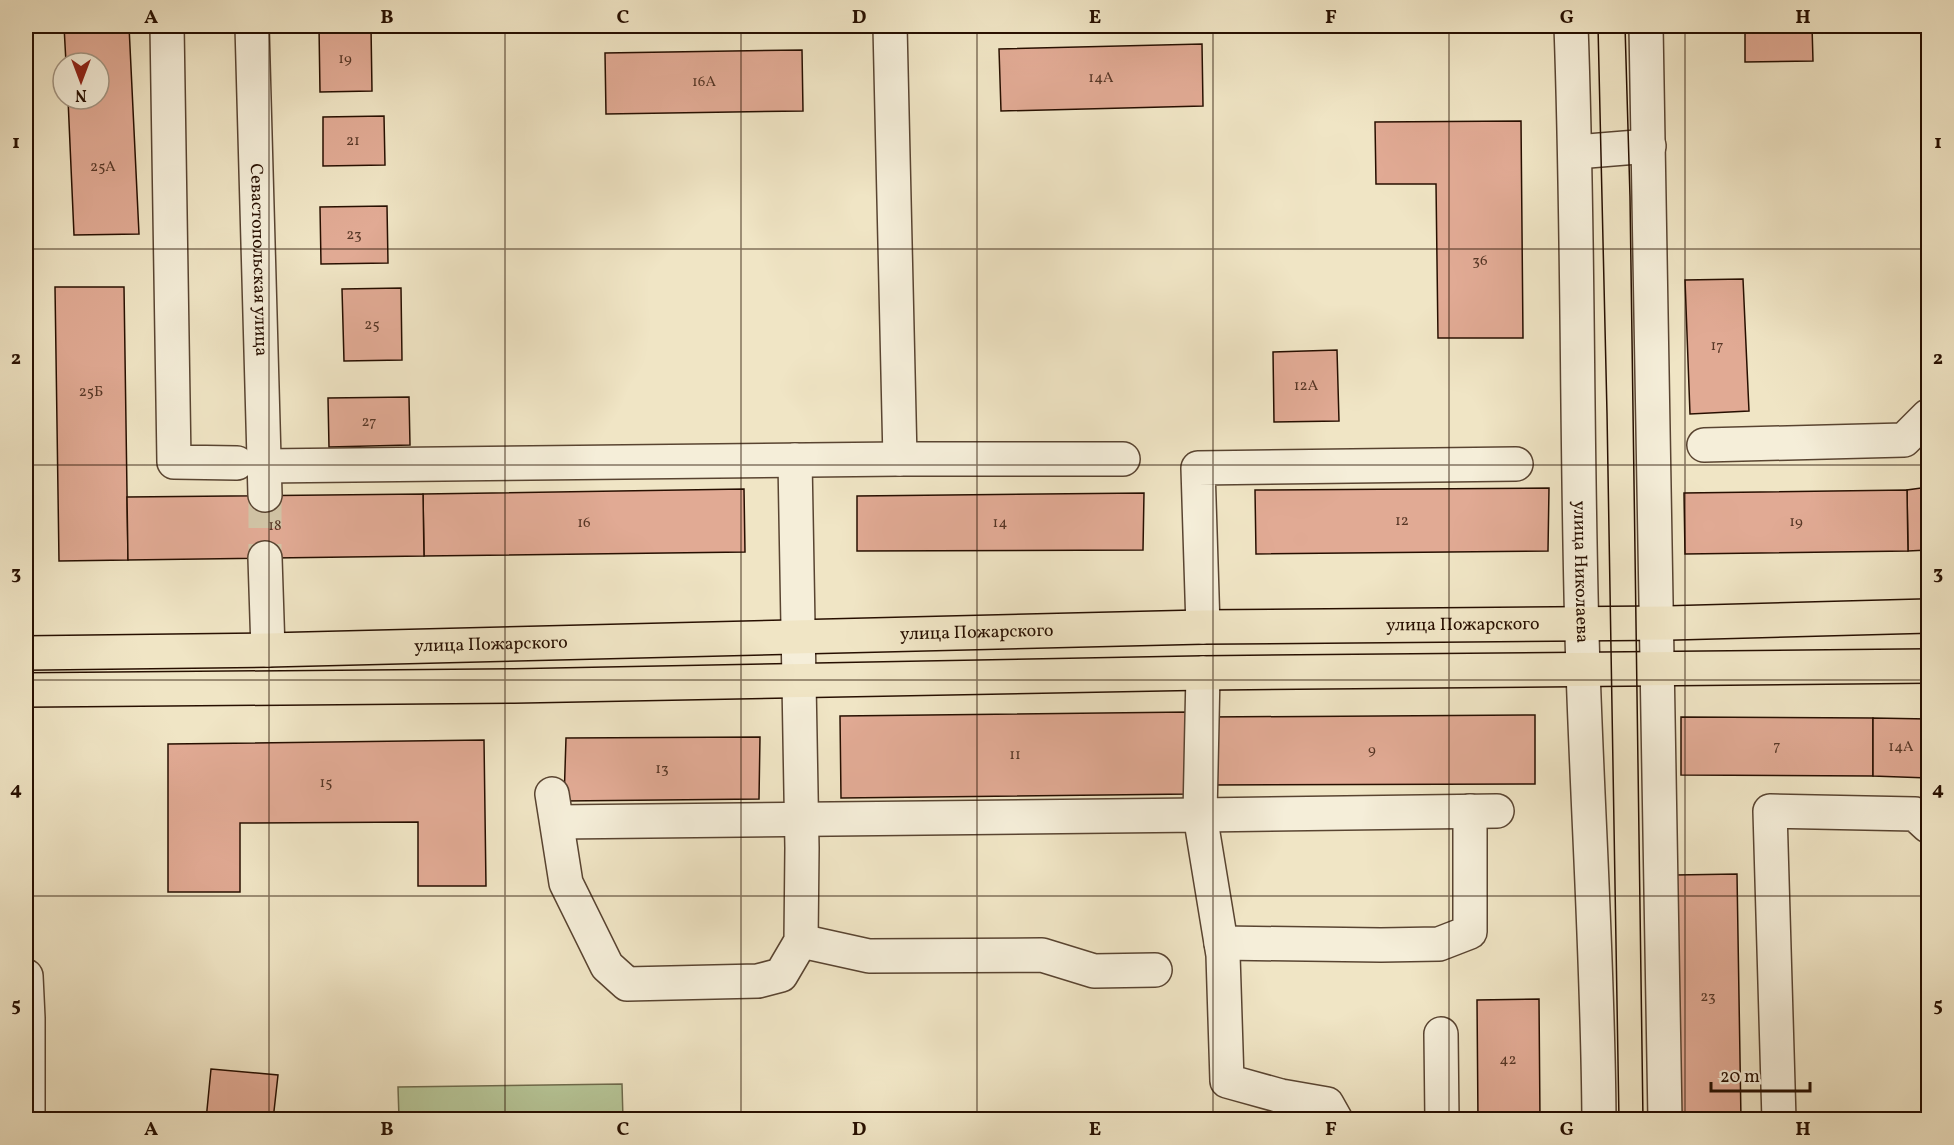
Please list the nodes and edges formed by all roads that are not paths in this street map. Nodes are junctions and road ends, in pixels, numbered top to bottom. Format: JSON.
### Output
{"nodes":[{"id":1,"x":167,"y":26,"type":"edge"},
{"id":2,"x":252,"y":26,"type":"edge"},
{"id":3,"x":890,"y":26,"type":"edge"},
{"id":4,"x":1571,"y":26,"type":"edge"},
{"id":5,"x":1646,"y":26,"type":"edge"},
{"id":6,"x":1649,"y":146,"type":"junction"},
{"id":7,"x":1576,"y":152,"type":"junction"},
{"id":8,"x":1929,"y":416,"type":"edge"},
{"id":9,"x":1704,"y":446,"type":"dead end"},
{"id":10,"x":900,"y":459,"type":"junction"},
{"id":11,"x":1123,"y":459,"type":"dead end"},
{"id":12,"x":795,"y":460,"type":"junction"},
{"id":13,"x":1516,"y":464,"type":"dead end"},
{"id":14,"x":255,"y":475,"type":"junction"},
{"id":15,"x":266,"y":558,"type":"tunnel mouth"},
{"id":16,"x":1929,"y":616,"type":"edge"},
{"id":17,"x":1582,"y":623,"type":"junction"},
{"id":18,"x":1655,"y":623,"type":"junction"},
{"id":19,"x":1203,"y":627,"type":"junction"},
{"id":20,"x":797,"y":637,"type":"junction"},
{"id":21,"x":268,"y":650,"type":"junction"},
{"id":22,"x":26,"y":653,"type":"edge"},
{"id":23,"x":1929,"y":666,"type":"edge"},
{"id":24,"x":1583,"y":668,"type":"junction"},
{"id":25,"x":1658,"y":668,"type":"junction"},
{"id":26,"x":1203,"y":673,"type":"junction"},
{"id":27,"x":798,"y":681,"type":"junction"},
{"id":28,"x":26,"y":690,"type":"edge"},
{"id":29,"x":1200,"y":815,"type":"junction"},
{"id":30,"x":801,"y":819,"type":"junction"},
{"id":31,"x":1929,"y":826,"type":"edge"},
{"id":32,"x":801,"y":942,"type":"junction"},
{"id":33,"x":1221,"y":943,"type":"junction"},
{"id":34,"x":1155,"y":970,"type":"dead end"},
{"id":35,"x":26,"y":976,"type":"edge"},
{"id":36,"x":1441,"y":1034,"type":"dead end"},
{"id":37,"x":28,"y":1119,"type":"edge"},
{"id":38,"x":1336,"y":1119,"type":"edge"},
{"id":39,"x":1442,"y":1119,"type":"edge"},
{"id":40,"x":1599,"y":1119,"type":"edge"},
{"id":41,"x":1665,"y":1119,"type":"edge"},
{"id":42,"x":1779,"y":1119,"type":"edge"}],
"edges":[{"from":1,"to":14,"type":"street"},
{"from":2,"to":14,"type":"street","name":"Севастопольская улица"},
{"from":3,"to":10,"type":"street"},
{"from":4,"to":7,"type":"street","name":"улица Николаева"},
{"from":5,"to":6,"type":"street"},
{"from":6,"to":7,"type":"street"},
{"from":6,"to":18,"type":"street"},
{"from":7,"to":17,"type":"street","name":"улица Николаева"},
{"from":8,"to":9,"type":"street"},
{"from":10,"to":11,"type":"street"},
{"from":10,"to":12,"type":"street"},
{"from":12,"to":14,"type":"street"},
{"from":12,"to":20,"type":"street"},
{"from":13,"to":19,"type":"street"},
{"from":15,"to":21,"type":"street"},
{"from":16,"to":18,"type":"main road","name":"улица Пожарского"},
{"from":17,"to":18,"type":"main road","name":"улица Пожарского"},
{"from":17,"to":19,"type":"main road","name":"улица Пожарского"},
{"from":17,"to":24,"type":"street","name":"улица Николаева"},
{"from":18,"to":25,"type":"street"},
{"from":19,"to":20,"type":"main road","name":"улица Пожарского"},
{"from":20,"to":21,"type":"main road","name":"улица Пожарского"},
{"from":20,"to":27,"type":"street"},
{"from":21,"to":22,"type":"main road","name":"улица Пожарского"},
{"from":23,"to":25,"type":"main road"},
{"from":24,"to":25,"type":"main road"},
{"from":24,"to":26,"type":"main road"},
{"from":24,"to":40,"type":"street","name":"улица Николаева"},
{"from":25,"to":41,"type":"street"},
{"from":26,"to":27,"type":"main road"},
{"from":26,"to":29,"type":"street"},
{"from":27,"to":28,"type":"main road"},
{"from":27,"to":30,"type":"street"},
{"from":29,"to":30,"type":"street"},
{"from":29,"to":33,"type":"street"},
{"from":29,"to":33,"type":"street"},
{"from":30,"to":32,"type":"street"},
{"from":30,"to":32,"type":"street"},
{"from":31,"to":42,"type":"street"},
{"from":32,"to":34,"type":"street"},
{"from":33,"to":38,"type":"street"},
{"from":35,"to":37,"type":"street"},
{"from":36,"to":39,"type":"street"}]}
